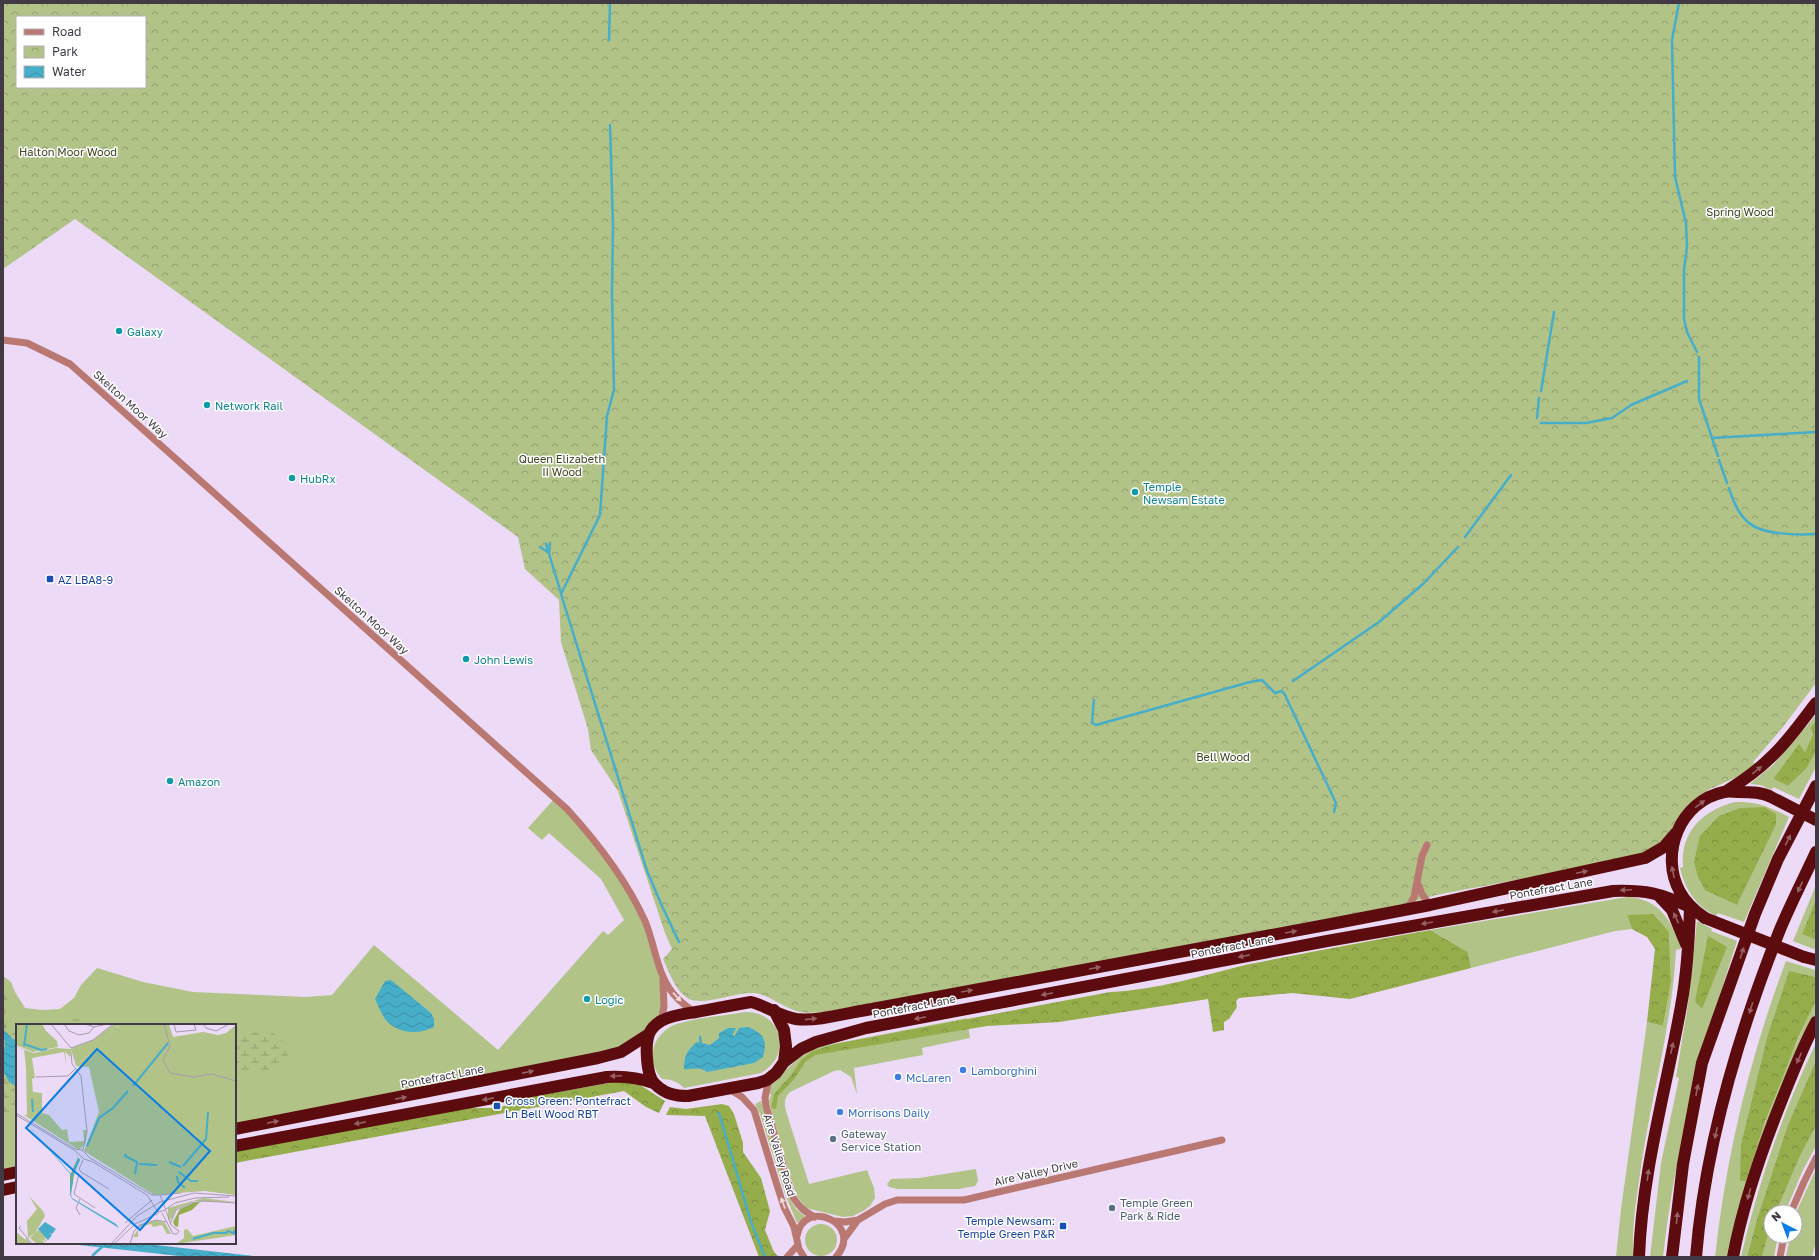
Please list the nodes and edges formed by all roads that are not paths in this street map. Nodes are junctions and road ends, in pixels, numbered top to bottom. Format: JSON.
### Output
{"nodes":[{"id":1,"x":3,"y":340,"type":"edge"},
{"id":2,"x":1816,"y":703,"type":"edge"},
{"id":3,"x":1816,"y":786,"type":"edge"},
{"id":4,"x":1725,"y":792,"type":"junction"},
{"id":5,"x":1816,"y":820,"type":"edge"},
{"id":6,"x":1676,"y":834,"type":"junction"},
{"id":7,"x":1427,"y":845,"type":"dead end"},
{"id":8,"x":1816,"y":852,"type":"edge"},
{"id":9,"x":1418,"y":884,"type":"junction"},
{"id":10,"x":1655,"y":893,"type":"junction"},
{"id":11,"x":1430,"y":905,"type":"junction"},
{"id":12,"x":1690,"y":907,"type":"junction"},
{"id":13,"x":1407,"y":909,"type":"junction"},
{"id":14,"x":1687,"y":949,"type":"junction"},
{"id":15,"x":1810,"y":959,"type":"edge"},
{"id":16,"x":663,"y":978,"type":"junction"},
{"id":17,"x":774,"y":1010,"type":"junction"},
{"id":18,"x":694,"y":1013,"type":"junction"},
{"id":19,"x":661,"y":1021,"type":"junction"},
{"id":20,"x":1816,"y":1022,"type":"edge"},
{"id":21,"x":649,"y":1034,"type":"junction"},
{"id":22,"x":784,"y":1062,"type":"junction"},
{"id":23,"x":769,"y":1078,"type":"junction"},
{"id":24,"x":653,"y":1083,"type":"junction"},
{"id":25,"x":728,"y":1089,"type":"junction"},
{"id":26,"x":236,"y":1129,"type":"edge"},
{"id":27,"x":1222,"y":1140,"type":"dead end"},
{"id":28,"x":236,"y":1146,"type":"edge"},
{"id":29,"x":1816,"y":1158,"type":"edge"},
{"id":30,"x":16,"y":1172,"type":"edge"},
{"id":31,"x":3,"y":1175,"type":"edge"},
{"id":32,"x":16,"y":1187,"type":"edge"},
{"id":33,"x":3,"y":1190,"type":"edge"},
{"id":34,"x":1794,"y":1204,"type":"edge"},
{"id":35,"x":815,"y":1217,"type":"junction"},
{"id":36,"x":858,"y":1220,"type":"junction"},
{"id":37,"x":834,"y":1221,"type":"junction"},
{"id":38,"x":844,"y":1239,"type":"junction"},
{"id":39,"x":797,"y":1242,"type":"junction"},
{"id":40,"x":1782,"y":1244,"type":"edge"},
{"id":41,"x":787,"y":1257,"type":"edge"},
{"id":42,"x":804,"y":1257,"type":"edge"},
{"id":43,"x":837,"y":1257,"type":"edge"},
{"id":44,"x":1640,"y":1257,"type":"edge"},
{"id":45,"x":1672,"y":1257,"type":"edge"},
{"id":46,"x":1696,"y":1257,"type":"edge"},
{"id":47,"x":1733,"y":1257,"type":"edge"},
{"id":48,"x":1780,"y":1257,"type":"edge"}],
"edges":[{"from":1,"to":16,"type":"street","name":"Skelton Moor Way"},
{"from":4,"to":2,"type":"highway","one_way":true},
{"from":45,"to":3,"type":"highway","one_way":true},
{"from":4,"to":5,"type":"highway","bridge":true},
{"from":6,"to":4,"type":"highway","one_way":true},
{"from":11,"to":6,"type":"highway","name":"Pontefract Lane","one_way":true},
{"from":12,"to":6,"type":"highway","one_way":true},
{"from":7,"to":9,"type":"street"},
{"from":8,"to":46,"type":"highway","one_way":true},
{"from":9,"to":11,"type":"street"},
{"from":9,"to":13,"type":"street"},
{"from":10,"to":12,"type":"highway","name":"Pontefract Lane"},
{"from":14,"to":10,"type":"highway","one_way":true},
{"from":10,"to":22,"type":"highway","name":"Pontefract Lane","one_way":true},
{"from":11,"to":13,"type":"highway","name":"Pontefract Lane"},
{"from":12,"to":14,"type":"highway"},
{"from":12,"to":15,"type":"highway","bridge":true},
{"from":17,"to":13,"type":"highway","name":"Pontefract Lane","one_way":true},
{"from":44,"to":14,"type":"highway","one_way":true},
{"from":16,"to":18,"type":"street","name":"Skelton Moor Way","one_way":true},
{"from":16,"to":19,"type":"street","name":"Skelton Moor Way"},
{"from":17,"to":18,"type":"highway"},
{"from":17,"to":22,"type":"highway"},
{"from":18,"to":19,"type":"highway"},
{"from":19,"to":21,"type":"highway"},
{"from":20,"to":47,"type":"highway","one_way":true},
{"from":21,"to":24,"type":"highway"},
{"from":26,"to":21,"type":"highway","name":"Pontefract Lane","one_way":true},
{"from":22,"to":23,"type":"highway"},
{"from":23,"to":25,"type":"highway"},
{"from":23,"to":35,"type":"street","name":"Aire Valley Road"},
{"from":24,"to":25,"type":"highway"},
{"from":24,"to":28,"type":"highway","one_way":true},
{"from":39,"to":25,"type":"street","name":"Aire Valley Road","one_way":true},
{"from":27,"to":36,"type":"street","name":"Aire Valley Drive"},
{"from":29,"to":34,"type":"street"},
{"from":30,"to":31,"type":"highway"},
{"from":32,"to":33,"type":"highway"},
{"from":35,"to":37,"type":"street","name":"Aire Valley Road"},
{"from":35,"to":39,"type":"street"},
{"from":36,"to":37,"type":"street","name":"Aire Valley Drive"},
{"from":36,"to":38,"type":"street","name":"Aire Valley Drive"},
{"from":37,"to":38,"type":"street"},
{"from":38,"to":43,"type":"street"},
{"from":39,"to":41,"type":"street"},
{"from":39,"to":42,"type":"street","name":"Aire Valley Road"},
{"from":40,"to":48,"type":"street"}]}
